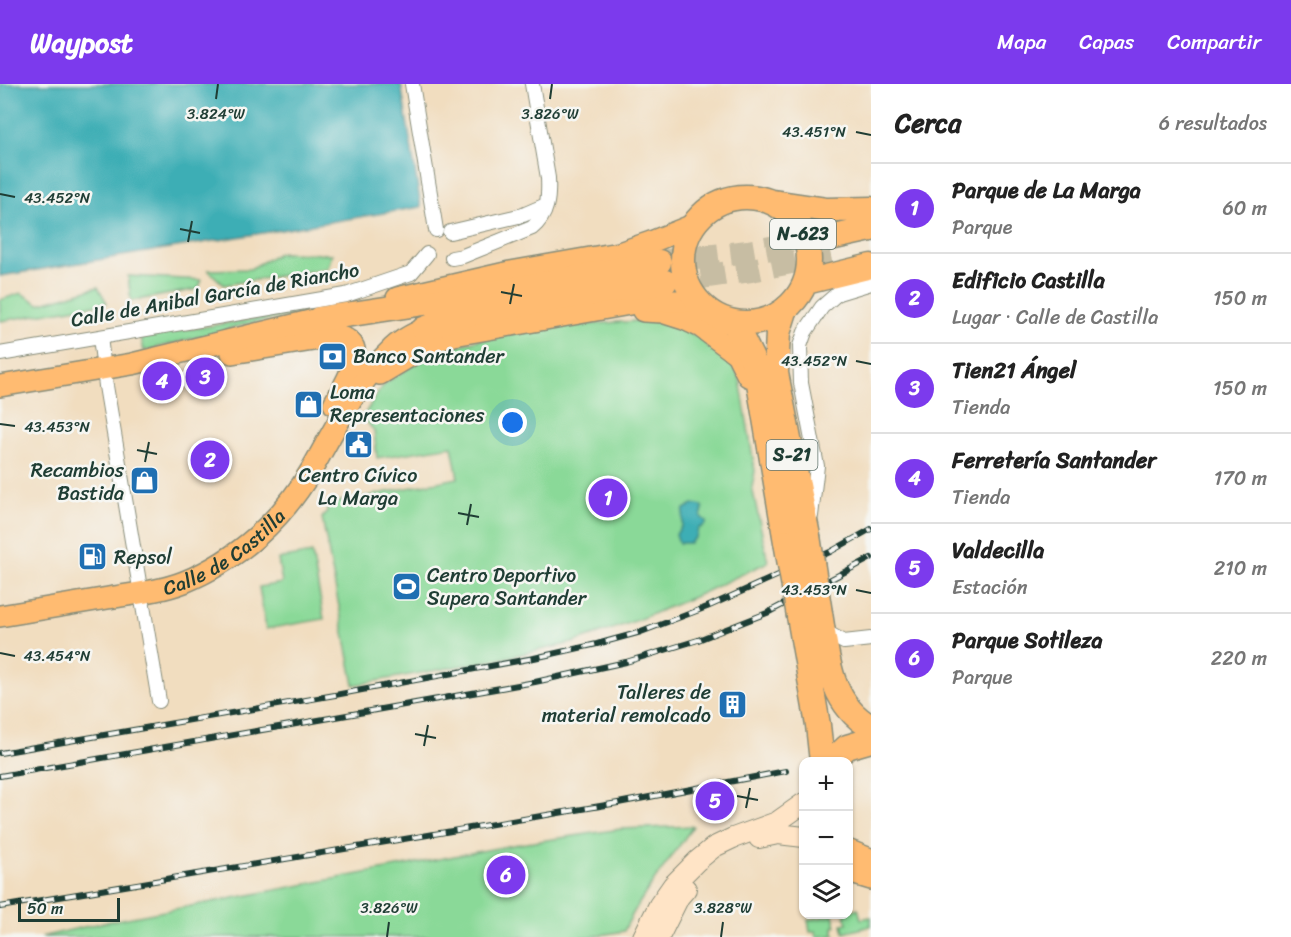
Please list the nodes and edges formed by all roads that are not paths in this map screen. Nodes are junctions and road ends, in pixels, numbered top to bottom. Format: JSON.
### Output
{"nodes":[{"id":1,"x":412,"y":84,"type":"edge"},
{"id":2,"x":532,"y":84,"type":"edge"},
{"id":3,"x":768,"y":201,"type":"junction"},
{"id":4,"x":546,"y":205,"type":"junction"},
{"id":5,"x":871,"y":208,"type":"edge"},
{"id":6,"x":693,"y":225,"type":"junction"},
{"id":7,"x":871,"y":229,"type":"edge"},
{"id":8,"x":871,"y":246,"type":"edge"},
{"id":9,"x":428,"y":254,"type":"dead end"},
{"id":10,"x":452,"y":258,"type":"dead end"},
{"id":11,"x":871,"y":266,"type":"edge"},
{"id":12,"x":806,"y":282,"type":"junction"},
{"id":13,"x":871,"y":283,"type":"edge"},
{"id":14,"x":698,"y":301,"type":"junction"},
{"id":15,"x":598,"y":310,"type":"junction"},
{"id":16,"x":785,"y":311,"type":"junction"},
{"id":17,"x":319,"y":320,"type":"junction"},
{"id":18,"x":734,"y":322,"type":"junction"},
{"id":19,"x":424,"y":329,"type":"joint"},
{"id":20,"x":100,"y":337,"type":"junction"},
{"id":21,"x":0,"y":354,"type":"edge"},
{"id":22,"x":139,"y":362,"type":"junction"},
{"id":23,"x":104,"y":368,"type":"junction"},
{"id":24,"x":0,"y":386,"type":"edge"},
{"id":25,"x":360,"y":388,"type":"junction"},
{"id":26,"x":761,"y":403,"type":"junction"},
{"id":27,"x":277,"y":516,"type":"junction"},
{"id":28,"x":797,"y":539,"type":"junction"},
{"id":29,"x":142,"y":592,"type":"junction"},
{"id":30,"x":0,"y":615,"type":"edge"},
{"id":31,"x":815,"y":631,"type":"junction"},
{"id":32,"x":871,"y":639,"type":"edge"},
{"id":33,"x":159,"y":701,"type":"dead end"},
{"id":34,"x":871,"y":720,"type":"edge"},
{"id":35,"x":871,"y":727,"type":"edge"},
{"id":36,"x":871,"y":738,"type":"edge"},
{"id":37,"x":871,"y":747,"type":"edge"},
{"id":38,"x":815,"y":757,"type":"edge"},
{"id":39,"x":822,"y":757,"type":"edge"},
{"id":40,"x":829,"y":757,"type":"edge"},
{"id":41,"x":836,"y":757,"type":"edge"},
{"id":42,"x":850,"y":757,"type":"edge"},
{"id":43,"x":799,"y":795,"type":"edge"},
{"id":44,"x":799,"y":807,"type":"edge"},
{"id":45,"x":799,"y":836,"type":"edge"},
{"id":46,"x":733,"y":838,"type":"junction"},
{"id":47,"x":753,"y":841,"type":"junction"},
{"id":48,"x":799,"y":844,"type":"edge"},
{"id":49,"x":853,"y":854,"type":"edge"},
{"id":50,"x":871,"y":861,"type":"edge"},
{"id":51,"x":853,"y":863,"type":"edge"},
{"id":52,"x":871,"y":870,"type":"edge"},
{"id":53,"x":853,"y":873,"type":"edge"},
{"id":54,"x":871,"y":879,"type":"edge"},
{"id":55,"x":644,"y":937,"type":"edge"},
{"id":56,"x":659,"y":937,"type":"edge"}],
"edges":[{"from":1,"to":4,"type":"street"},
{"from":2,"to":4,"type":"street"},
{"from":3,"to":5,"type":"highway"},
{"from":3,"to":6,"type":"highway","number":"N-623"},
{"from":3,"to":12,"type":"highway","number":"N-623"},
{"from":4,"to":10,"type":"street"},
{"from":6,"to":14,"type":"highway","number":"N-623"},
{"from":6,"to":17,"type":"main road"},
{"from":7,"to":8,"type":"highway"},
{"from":9,"to":20,"type":"street","name":"Calle de Anibal García de Riancho"},
{"from":11,"to":12,"type":"highway"},
{"from":12,"to":16,"type":"highway","number":"N-623"},
{"from":13,"to":28,"type":"street"},
{"from":14,"to":15,"type":"main road"},
{"from":14,"to":18,"type":"highway","number":"N-623"},
{"from":15,"to":25,"type":"main road"},
{"from":15,"to":26,"type":"main road"},
{"from":16,"to":18,"type":"highway","number":"N-623"},
{"from":16,"to":28,"type":"highway","number":"S-21"},
{"from":17,"to":19,"type":"highway"},
{"from":17,"to":22,"type":"main road"},
{"from":18,"to":26,"type":"highway","number":"S-21"},
{"from":19,"to":25,"type":"main road","name":"Calle de Castilla"},
{"from":20,"to":21,"type":"street","name":"Calle de Anibal García de Riancho"},
{"from":20,"to":23,"type":"street"},
{"from":22,"to":23,"type":"main road"},
{"from":22,"to":27,"type":"main road"},
{"from":23,"to":24,"type":"main road"},
{"from":23,"to":29,"type":"street"},
{"from":25,"to":27,"type":"main road","name":"Calle de Castilla"},
{"from":26,"to":28,"type":"highway","number":"S-21"},
{"from":27,"to":29,"type":"main road","name":"Calle de Castilla"},
{"from":28,"to":31,"type":"highway","number":"S-21","bridge":true},
{"from":29,"to":30,"type":"main road","name":"Calle de Castilla"},
{"from":29,"to":33,"type":"street"},
{"from":31,"to":32,"type":"street"},
{"from":31,"to":34,"type":"street"},
{"from":31,"to":35,"type":"highway","number":"S-21"},
{"from":31,"to":36,"type":"highway","number":"S-21"},
{"from":31,"to":38,"type":"main road","number":"S-21"},
{"from":31,"to":39,"type":"highway","number":"S-21"},
{"from":31,"to":40,"type":"highway","number":"S-21"},
{"from":36,"to":41,"type":"highway","number":"S-21"},
{"from":37,"to":42,"type":"highway"},
{"from":43,"to":46,"type":"main road"},
{"from":44,"to":46,"type":"main road"},
{"from":45,"to":47,"type":"main road"},
{"from":46,"to":55,"type":"main road"},
{"from":47,"to":48,"type":"main road"},
{"from":47,"to":56,"type":"main road"},
{"from":49,"to":50,"type":"highway"},
{"from":51,"to":52,"type":"highway"},
{"from":53,"to":54,"type":"main road"}]}
